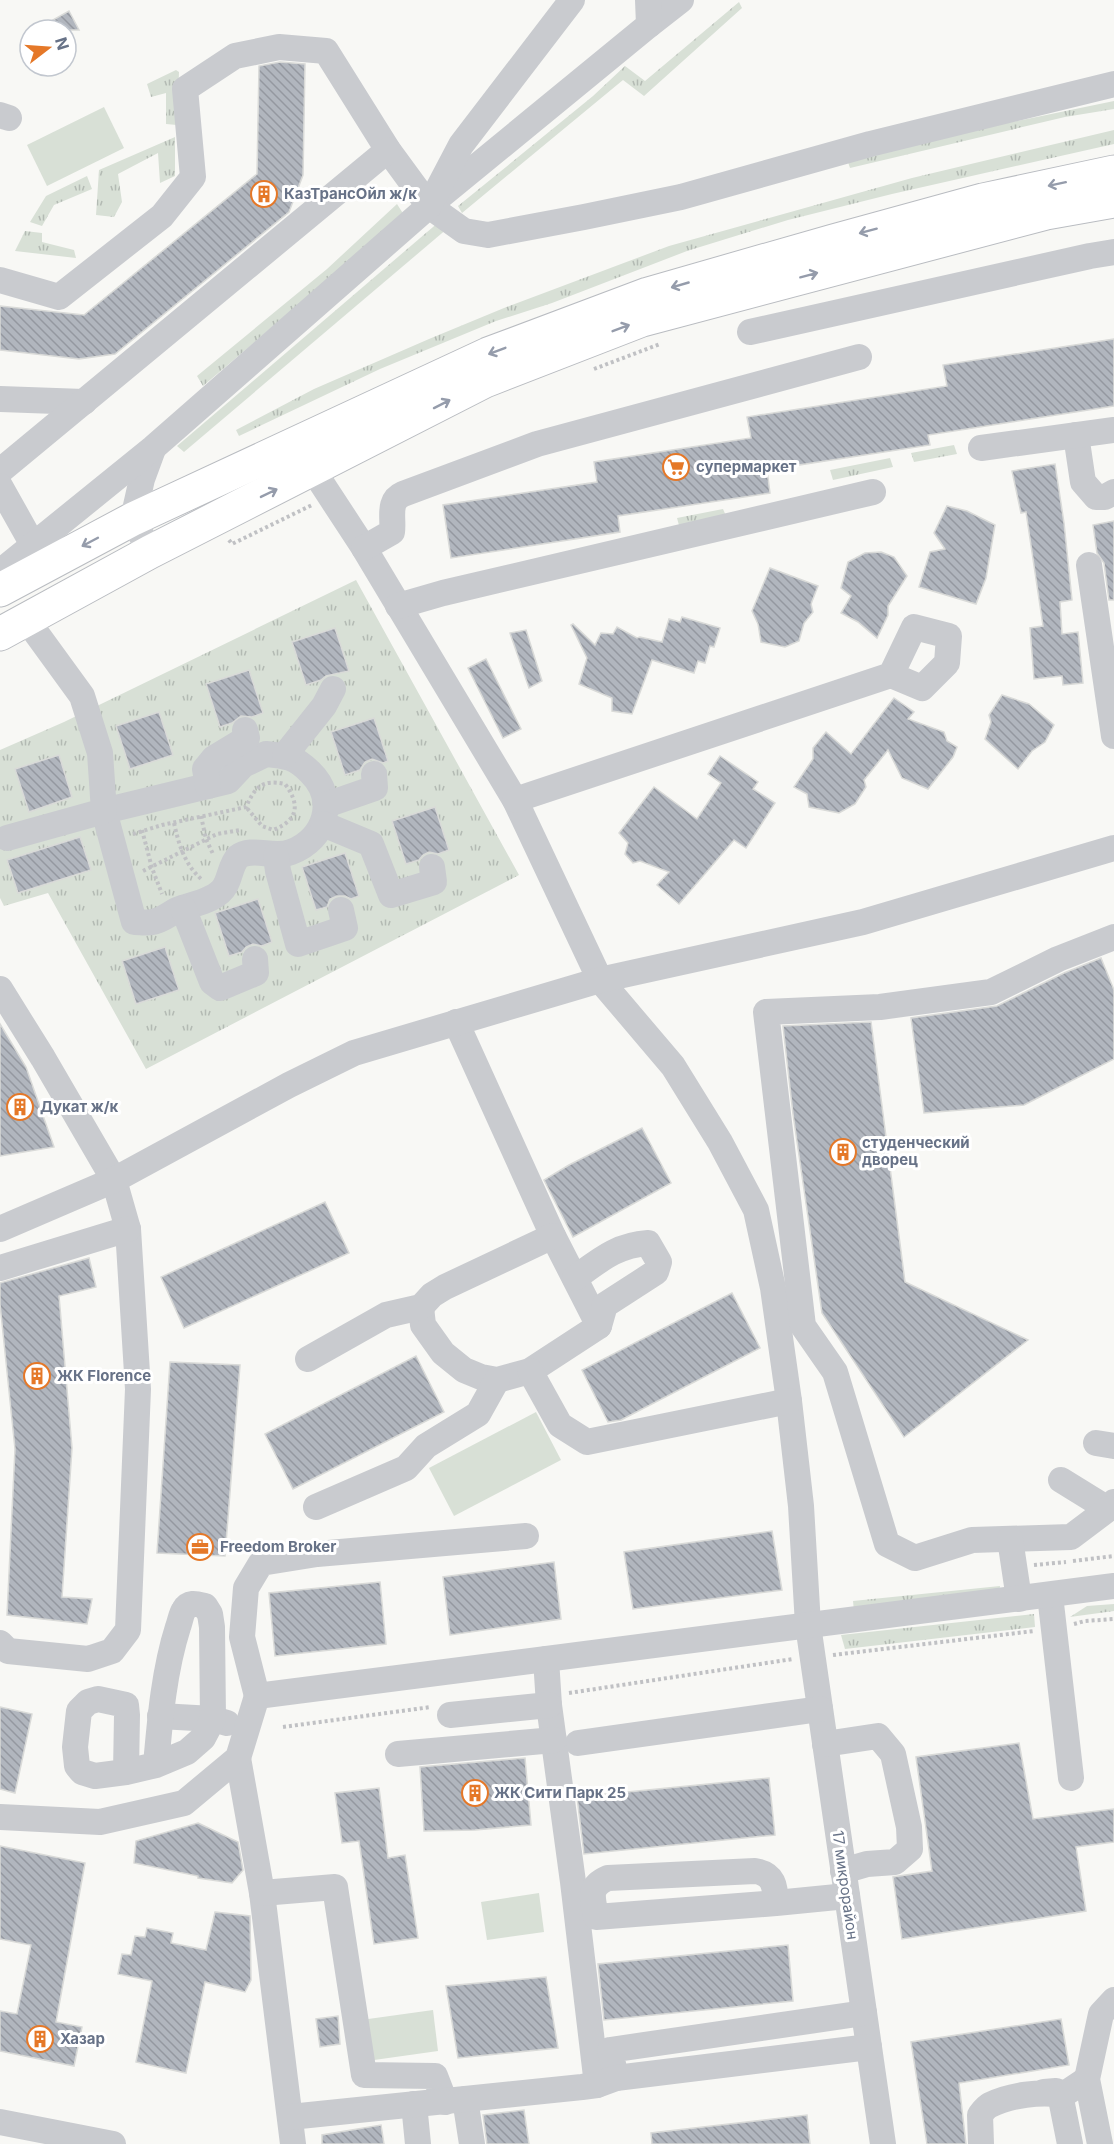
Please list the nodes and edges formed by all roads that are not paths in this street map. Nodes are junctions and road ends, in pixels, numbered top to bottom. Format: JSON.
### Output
{"nodes":[{"id":1,"x":572,"y":0,"type":"edge"},
{"id":2,"x":648,"y":0,"type":"edge"},
{"id":3,"x":681,"y":0,"type":"edge"},
{"id":4,"x":649,"y":25,"type":"junction"},
{"id":5,"x":1114,"y":84,"type":"edge"},
{"id":6,"x":388,"y":150,"type":"junction"},
{"id":7,"x":1114,"y":172,"type":"edge"},
{"id":8,"x":1114,"y":201,"type":"edge"},
{"id":9,"x":429,"y":206,"type":"junction"},
{"id":10,"x":1114,"y":252,"type":"edge"},
{"id":11,"x":0,"y":280,"type":"edge"},
{"id":12,"x":750,"y":332,"type":"dead end"},
{"id":13,"x":860,"y":357,"type":"dead end"},
{"id":14,"x":0,"y":399,"type":"edge"},
{"id":15,"x":84,"y":402,"type":"junction"},
{"id":16,"x":1114,"y":430,"type":"edge"},
{"id":17,"x":1076,"y":435,"type":"junction"},
{"id":18,"x":299,"y":441,"type":"junction"},
{"id":19,"x":153,"y":448,"type":"junction"},
{"id":20,"x":981,"y":448,"type":"dead end"},
{"id":21,"x":0,"y":471,"type":"edge"},
{"id":22,"x":322,"y":483,"type":"junction"},
{"id":23,"x":0,"y":486,"type":"edge"},
{"id":24,"x":873,"y":492,"type":"dead end"},
{"id":25,"x":1114,"y":492,"type":"edge"},
{"id":26,"x":133,"y":519,"type":"junction"},
{"id":27,"x":33,"y":544,"type":"junction"},
{"id":28,"x":364,"y":548,"type":"junction"},
{"id":29,"x":150,"y":552,"type":"junction"},
{"id":30,"x":1089,"y":565,"type":"dead end"},
{"id":31,"x":0,"y":572,"type":"edge"},
{"id":32,"x":0,"y":590,"type":"edge"},
{"id":33,"x":398,"y":606,"type":"junction"},
{"id":34,"x":13,"y":626,"type":"edge"},
{"id":35,"x":891,"y":675,"type":"dead end"},
{"id":36,"x":333,"y":689,"type":"dead end"},
{"id":37,"x":245,"y":730,"type":"dead end"},
{"id":38,"x":1114,"y":736,"type":"edge"},
{"id":39,"x":285,"y":755,"type":"junction"},
{"id":40,"x":374,"y":774,"type":"dead end"},
{"id":41,"x":202,"y":788,"type":"junction"},
{"id":42,"x":515,"y":800,"type":"junction"},
{"id":43,"x":104,"y":811,"type":"junction"},
{"id":44,"x":325,"y":814,"type":"junction"},
{"id":45,"x":7,"y":838,"type":"dead end"},
{"id":46,"x":1114,"y":848,"type":"edge"},
{"id":47,"x":276,"y":856,"type":"junction"},
{"id":48,"x":432,"y":867,"type":"dead end"},
{"id":49,"x":341,"y":910,"type":"dead end"},
{"id":50,"x":177,"y":911,"type":"junction"},
{"id":51,"x":1114,"y":937,"type":"edge"},
{"id":52,"x":255,"y":959,"type":"dead end"},
{"id":53,"x":600,"y":980,"type":"junction"},
{"id":54,"x":0,"y":989,"type":"edge"},
{"id":55,"x":456,"y":1022,"type":"junction"},
{"id":56,"x":114,"y":1180,"type":"junction"},
{"id":57,"x":0,"y":1229,"type":"edge"},
{"id":58,"x":128,"y":1229,"type":"junction"},
{"id":59,"x":553,"y":1236,"type":"junction"},
{"id":60,"x":0,"y":1268,"type":"edge"},
{"id":61,"x":575,"y":1278,"type":"junction"},
{"id":62,"x":421,"y":1308,"type":"junction"},
{"id":63,"x":599,"y":1326,"type":"junction"},
{"id":64,"x":308,"y":1359,"type":"dead end"},
{"id":65,"x":530,"y":1371,"type":"junction"},
{"id":66,"x":497,"y":1380,"type":"junction"},
{"id":67,"x":789,"y":1401,"type":"junction"},
{"id":68,"x":1061,"y":1480,"type":"dead end"},
{"id":69,"x":1111,"y":1506,"type":"edge"},
{"id":70,"x":316,"y":1507,"type":"dead end"},
{"id":71,"x":526,"y":1536,"type":"dead end"},
{"id":72,"x":1010,"y":1539,"type":"junction"},
{"id":73,"x":1114,"y":1587,"type":"edge"},
{"id":74,"x":1050,"y":1594,"type":"junction"},
{"id":75,"x":1019,"y":1599,"type":"junction"},
{"id":76,"x":808,"y":1626,"type":"junction"},
{"id":77,"x":0,"y":1643,"type":"edge"},
{"id":78,"x":546,"y":1659,"type":"junction"},
{"id":79,"x":257,"y":1696,"type":"junction"},
{"id":80,"x":557,"y":1699,"type":"junction"},
{"id":81,"x":820,"y":1709,"type":"junction"},
{"id":82,"x":442,"y":1711,"type":"road end"},
{"id":83,"x":160,"y":1716,"type":"junction"},
{"id":84,"x":213,"y":1719,"type":"junction"},
{"id":85,"x":248,"y":1727,"type":"junction"},
{"id":86,"x":566,"y":1742,"type":"junction"},
{"id":87,"x":825,"y":1744,"type":"junction"},
{"id":88,"x":398,"y":1754,"type":"dead end"},
{"id":89,"x":238,"y":1758,"type":"junction"},
{"id":90,"x":156,"y":1765,"type":"junction"},
{"id":91,"x":126,"y":1773,"type":"dead end"},
{"id":92,"x":1071,"y":1778,"type":"dead end"},
{"id":93,"x":0,"y":1817,"type":"edge"},
{"id":94,"x":843,"y":1870,"type":"junction"},
{"id":95,"x":262,"y":1893,"type":"junction"},
{"id":96,"x":847,"y":1896,"type":"junction"},
{"id":97,"x":776,"y":1903,"type":"junction"},
{"id":98,"x":1114,"y":2000,"type":"edge"},
{"id":99,"x":864,"y":2013,"type":"junction"},
{"id":100,"x":869,"y":2047,"type":"junction"},
{"id":101,"x":1087,"y":2079,"type":"junction"},
{"id":102,"x":607,"y":2081,"type":"junction"},
{"id":103,"x":1041,"y":2094,"type":"junction"},
{"id":104,"x":455,"y":2100,"type":"junction"},
{"id":105,"x":414,"y":2104,"type":"junction"},
{"id":106,"x":290,"y":2116,"type":"junction"},
{"id":107,"x":0,"y":2122,"type":"edge"},
{"id":108,"x":113,"y":2144,"type":"edge"},
{"id":109,"x":293,"y":2144,"type":"edge"},
{"id":110,"x":418,"y":2144,"type":"edge"},
{"id":111,"x":472,"y":2144,"type":"edge"},
{"id":112,"x":883,"y":2144,"type":"edge"},
{"id":113,"x":981,"y":2144,"type":"edge"},
{"id":114,"x":1070,"y":2144,"type":"edge"},
{"id":115,"x":1100,"y":2144,"type":"edge"}],
"edges":[{"from":1,"to":9,"type":"street"},
{"from":2,"to":4,"type":"street"},
{"from":3,"to":4,"type":"street"},
{"from":4,"to":9,"type":"street"},
{"from":5,"to":9,"type":"street"},
{"from":6,"to":9,"type":"street"},
{"from":6,"to":11,"type":"street"},
{"from":6,"to":15,"type":"street"},
{"from":7,"to":18,"type":"main road","one_way":true},
{"from":22,"to":8,"type":"main road","one_way":true},
{"from":9,"to":19,"type":"street"},
{"from":10,"to":12,"type":"street"},
{"from":13,"to":28,"type":"street"},
{"from":14,"to":15,"type":"street"},
{"from":15,"to":21,"type":"street"},
{"from":16,"to":17,"type":"street"},
{"from":17,"to":20,"type":"street"},
{"from":17,"to":25,"type":"street"},
{"from":18,"to":22,"type":"street","name":"17 микрорайон"},
{"from":18,"to":26,"type":"main road"},
{"from":19,"to":26,"type":"street"},
{"from":19,"to":27,"type":"street"},
{"from":22,"to":28,"type":"street","name":"17 микрорайон"},
{"from":29,"to":22,"type":"main road","one_way":true},
{"from":23,"to":27,"type":"street"},
{"from":24,"to":33,"type":"street"},
{"from":26,"to":29,"type":"street"},
{"from":26,"to":32,"type":"main road","one_way":true},
{"from":27,"to":31,"type":"street"},
{"from":28,"to":33,"type":"street","name":"17 микрорайон"},
{"from":29,"to":34,"type":"main road"},
{"from":30,"to":38,"type":"street"},
{"from":33,"to":42,"type":"street","name":"17 микрорайон"},
{"from":34,"to":43,"type":"street"},
{"from":35,"to":42,"type":"street"},
{"from":36,"to":39,"type":"street"},
{"from":37,"to":41,"type":"street"},
{"from":39,"to":41,"type":"street"},
{"from":39,"to":44,"type":"street"},
{"from":40,"to":44,"type":"street"},
{"from":41,"to":43,"type":"street"},
{"from":42,"to":53,"type":"street","name":"17 микрорайон"},
{"from":43,"to":45,"type":"street"},
{"from":43,"to":50,"type":"street"},
{"from":44,"to":47,"type":"street"},
{"from":44,"to":48,"type":"street"},
{"from":46,"to":53,"type":"street"},
{"from":47,"to":49,"type":"street"},
{"from":47,"to":50,"type":"street"},
{"from":50,"to":52,"type":"street"},
{"from":51,"to":72,"type":"street"},
{"from":53,"to":55,"type":"street"},
{"from":53,"to":67,"type":"street","name":"17 микрорайон"},
{"from":54,"to":56,"type":"street"},
{"from":55,"to":56,"type":"street"},
{"from":55,"to":59,"type":"street"},
{"from":56,"to":57,"type":"street"},
{"from":56,"to":58,"type":"street"},
{"from":58,"to":60,"type":"street"},
{"from":58,"to":77,"type":"street"},
{"from":59,"to":61,"type":"street"},
{"from":59,"to":62,"type":"street"},
{"from":61,"to":63,"type":"street"},
{"from":61,"to":63,"type":"street"},
{"from":62,"to":64,"type":"street"},
{"from":62,"to":66,"type":"street"},
{"from":63,"to":65,"type":"street"},
{"from":65,"to":66,"type":"street"},
{"from":65,"to":67,"type":"street"},
{"from":66,"to":70,"type":"street"},
{"from":67,"to":76,"type":"street","name":"17 микрорайон"},
{"from":68,"to":69,"type":"street"},
{"from":69,"to":72,"type":"street"},
{"from":71,"to":79,"type":"street"},
{"from":72,"to":75,"type":"street"},
{"from":73,"to":74,"type":"street"},
{"from":74,"to":75,"type":"street"},
{"from":74,"to":92,"type":"street"},
{"from":75,"to":76,"type":"street"},
{"from":76,"to":78,"type":"street"},
{"from":76,"to":81,"type":"street","name":"17 микрорайон"},
{"from":78,"to":79,"type":"street"},
{"from":78,"to":80,"type":"street"},
{"from":79,"to":85,"type":"street"},
{"from":80,"to":82,"type":"street"},
{"from":80,"to":86,"type":"street"},
{"from":81,"to":86,"type":"street"},
{"from":81,"to":87,"type":"street","name":"17 микрорайон"},
{"from":83,"to":84,"type":"street"},
{"from":83,"to":84,"type":"street"},
{"from":83,"to":90,"type":"street"},
{"from":84,"to":85,"type":"street"},
{"from":84,"to":90,"type":"street"},
{"from":85,"to":89,"type":"street"},
{"from":86,"to":88,"type":"street"},
{"from":86,"to":102,"type":"street"},
{"from":87,"to":94,"type":"street","name":"17 микрорайон"},
{"from":87,"to":94,"type":"street"},
{"from":89,"to":93,"type":"street"},
{"from":89,"to":95,"type":"street"},
{"from":90,"to":91,"type":"street"},
{"from":94,"to":96,"type":"street","name":"17 микрорайон"},
{"from":95,"to":104,"type":"street"},
{"from":95,"to":106,"type":"street"},
{"from":96,"to":97,"type":"street"},
{"from":96,"to":99,"type":"street","name":"17 микрорайон"},
{"from":97,"to":97,"type":"street"},
{"from":98,"to":101,"type":"street"},
{"from":99,"to":100,"type":"street","name":"17 микрорайон"},
{"from":99,"to":102,"type":"street"},
{"from":100,"to":102,"type":"street"},
{"from":100,"to":112,"type":"street","name":"17 микрорайон"},
{"from":101,"to":103,"type":"street"},
{"from":101,"to":115,"type":"street"},
{"from":102,"to":104,"type":"street"},
{"from":103,"to":113,"type":"street"},
{"from":103,"to":114,"type":"street"},
{"from":104,"to":105,"type":"street"},
{"from":104,"to":111,"type":"street"},
{"from":105,"to":106,"type":"street"},
{"from":105,"to":110,"type":"street"},
{"from":106,"to":109,"type":"street"},
{"from":107,"to":108,"type":"street"}]}
